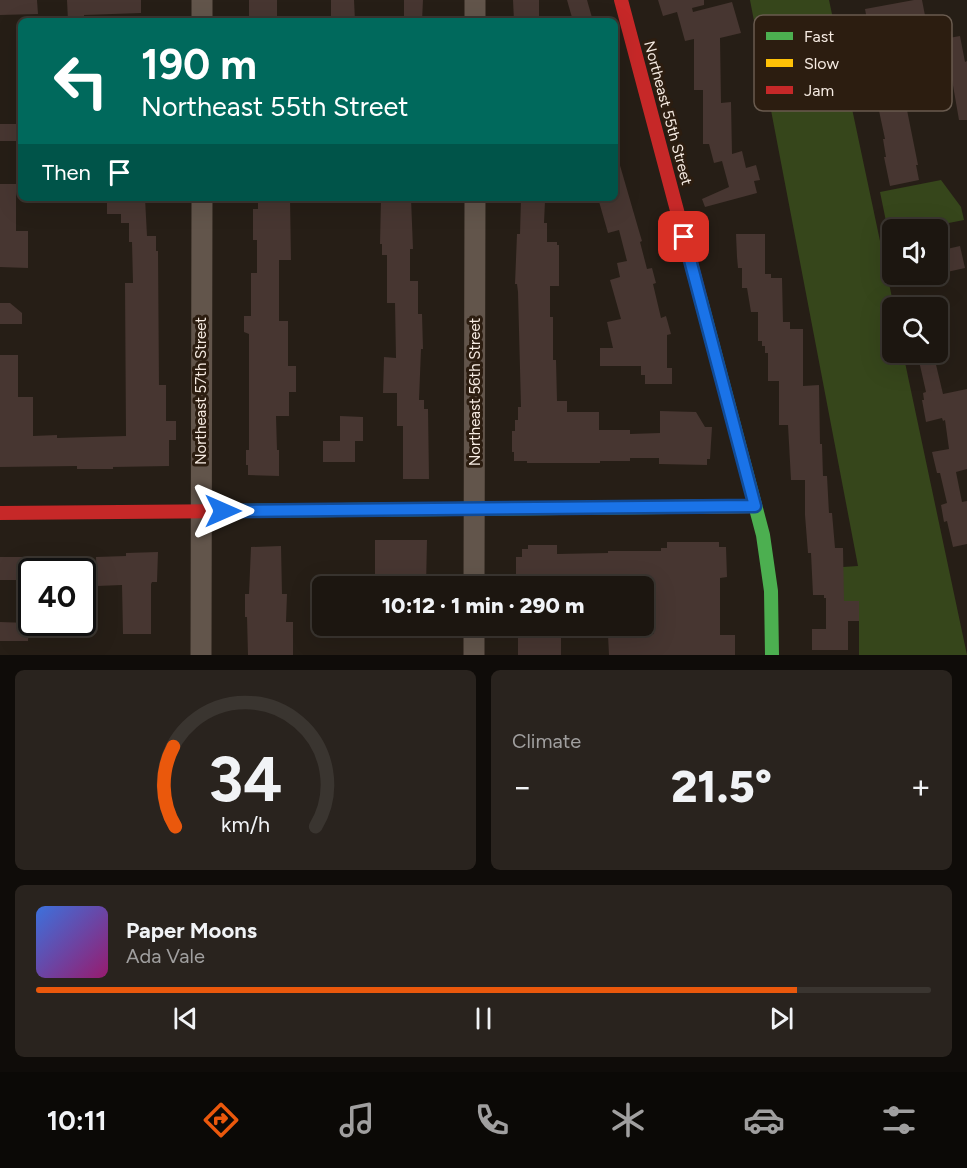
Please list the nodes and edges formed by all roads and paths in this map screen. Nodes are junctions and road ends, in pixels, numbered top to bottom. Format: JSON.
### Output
{"nodes":[{"id":1,"x":202,"y":0,"type":"edge"},
{"id":2,"x":475,"y":0,"type":"edge"},
{"id":3,"x":621,"y":0,"type":"edge"},
{"id":4,"x":202,"y":18,"type":"edge"},
{"id":5,"x":475,"y":18,"type":"edge"},
{"id":6,"x":202,"y":201,"type":"edge"},
{"id":7,"x":475,"y":201,"type":"edge"},
{"id":8,"x":755,"y":506,"type":"junction"},
{"id":9,"x":475,"y":510,"type":"junction"},
{"id":10,"x":201,"y":511,"type":"junction"},
{"id":11,"x":0,"y":513,"type":"edge"},
{"id":12,"x":474,"y":576,"type":"edge"},
{"id":13,"x":474,"y":636,"type":"edge"},
{"id":14,"x":201,"y":655,"type":"edge"},
{"id":15,"x":474,"y":655,"type":"edge"},
{"id":16,"x":772,"y":655,"type":"edge"}],
"edges":[{"from":1,"to":4,"type":"street"},
{"from":2,"to":5,"type":"street"},
{"from":3,"to":8,"type":"street","name":"Northeast 55th Street"},
{"from":6,"to":10,"type":"street","name":"Northeast 57th Street"},
{"from":7,"to":9,"type":"street","name":"Northeast 56th Street"},
{"from":8,"to":9,"type":"street"},
{"from":8,"to":16,"type":"street","name":"Northeast 55th Street"},
{"from":9,"to":10,"type":"street"},
{"from":9,"to":12,"type":"street","name":"Northeast 56th Street"},
{"from":10,"to":11,"type":"street"},
{"from":10,"to":14,"type":"street","name":"Northeast 57th Street"},
{"from":13,"to":15,"type":"street"}]}
